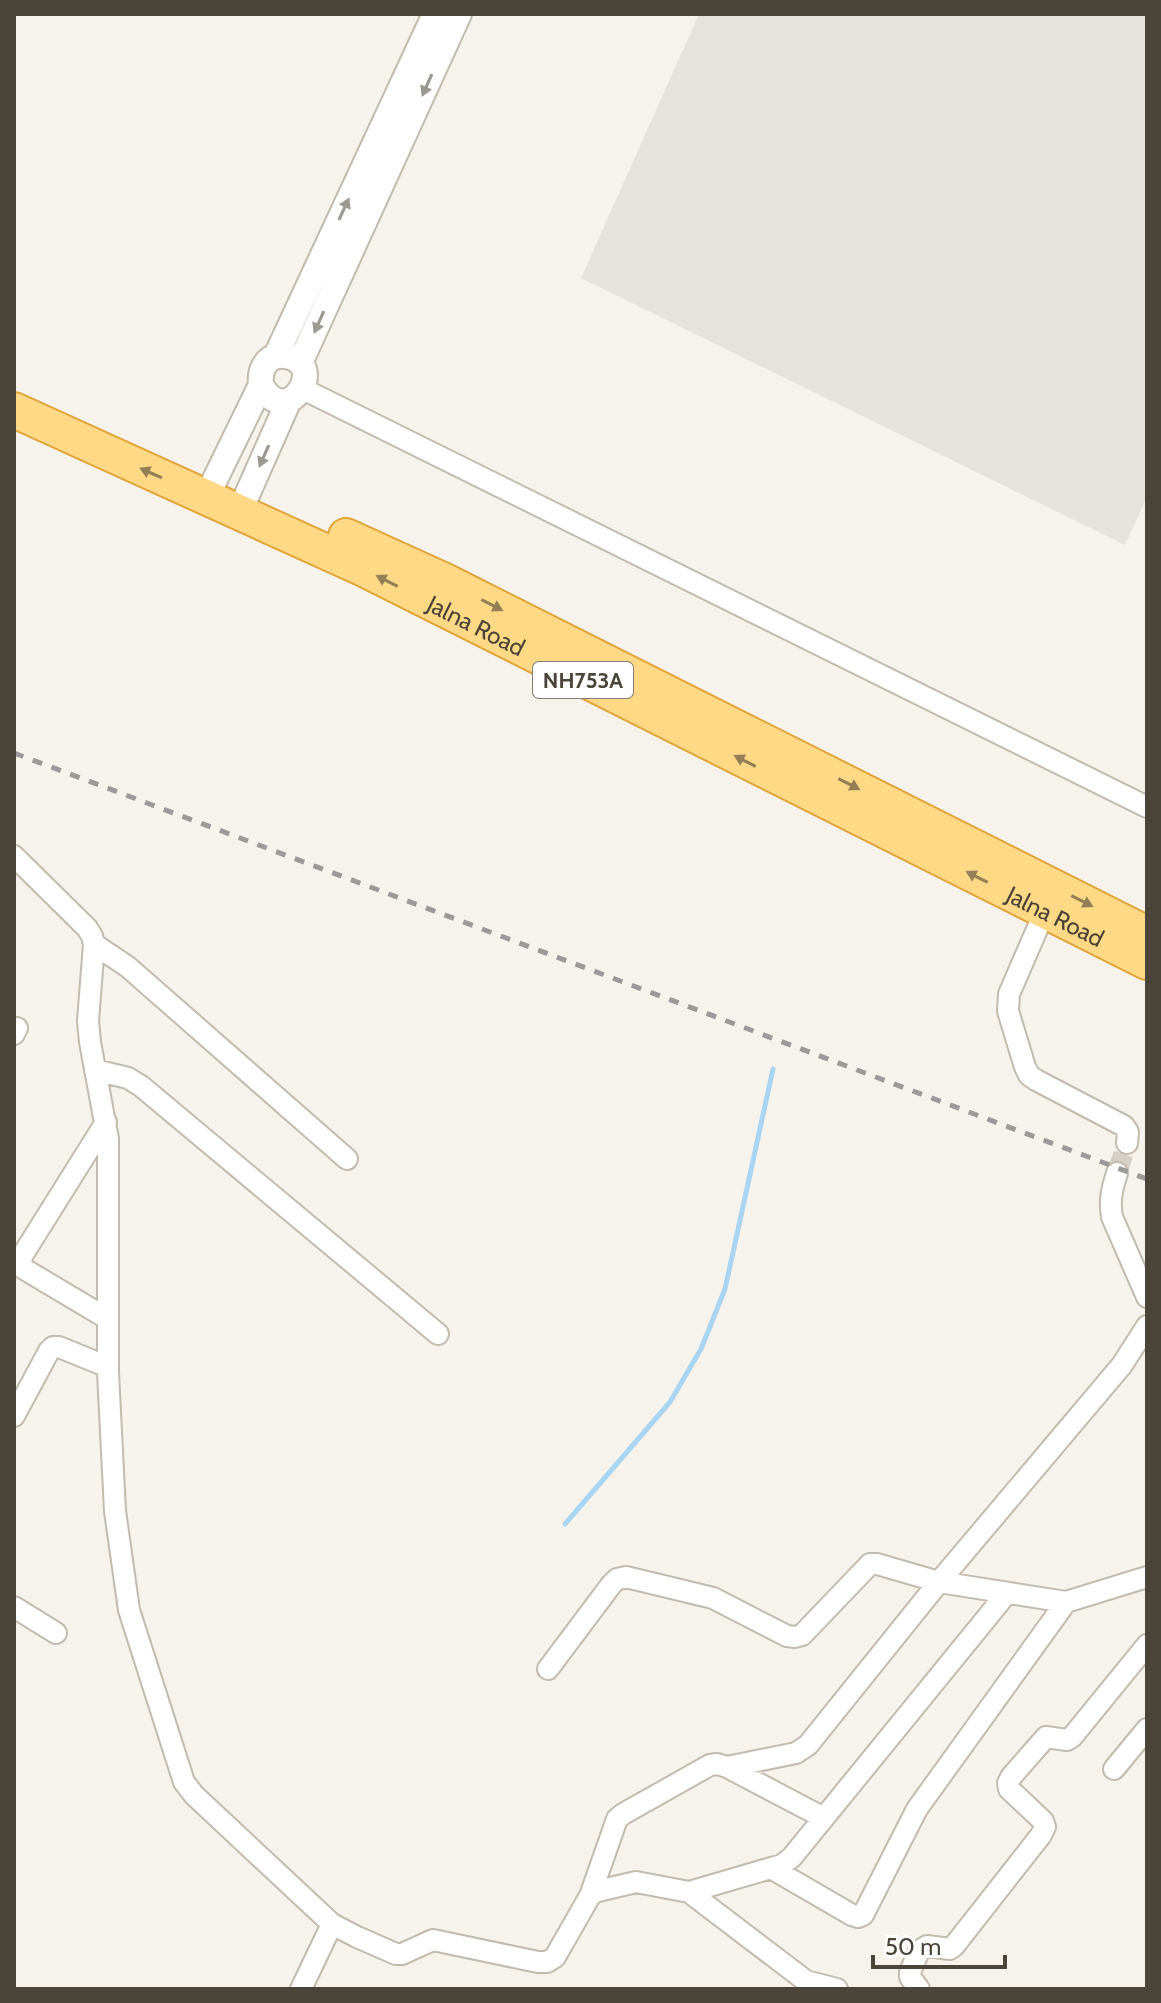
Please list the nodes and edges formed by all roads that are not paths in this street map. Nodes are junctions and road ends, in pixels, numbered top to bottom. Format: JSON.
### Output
{"nodes":[{"id":1,"x":435,"y":14,"type":"edge"},
{"id":2,"x":459,"y":14,"type":"edge"},
{"id":3,"x":276,"y":356,"type":"junction"},
{"id":4,"x":300,"y":363,"type":"junction"},
{"id":5,"x":14,"y":385,"type":"edge"},
{"id":6,"x":261,"y":385,"type":"junction"},
{"id":7,"x":296,"y":394,"type":"junction"},
{"id":8,"x":14,"y":410,"type":"edge"},
{"id":9,"x":212,"y":488,"type":"junction"},
{"id":10,"x":243,"y":502,"type":"junction"},
{"id":11,"x":1147,"y":807,"type":"edge"},
{"id":12,"x":14,"y":856,"type":"edge"},
{"id":13,"x":1045,"y":911,"type":"junction"},
{"id":14,"x":1147,"y":934,"type":"edge"},
{"id":15,"x":94,"y":944,"type":"junction"},
{"id":16,"x":1147,"y":962,"type":"edge"},
{"id":17,"x":95,"y":1070,"type":"junction"},
{"id":18,"x":106,"y":1122,"type":"junction"},
{"id":19,"x":1127,"y":1143,"type":"dead end"},
{"id":20,"x":347,"y":1159,"type":"dead end"},
{"id":21,"x":1117,"y":1173,"type":"tunnel mouth"},
{"id":22,"x":1147,"y":1297,"type":"edge"},
{"id":23,"x":108,"y":1319,"type":"junction"},
{"id":24,"x":1147,"y":1326,"type":"edge"},
{"id":25,"x":438,"y":1334,"type":"dead end"},
{"id":26,"x":108,"y":1367,"type":"junction"},
{"id":27,"x":14,"y":1416,"type":"edge"},
{"id":28,"x":1147,"y":1577,"type":"edge"},
{"id":29,"x":939,"y":1582,"type":"junction"},
{"id":30,"x":1007,"y":1593,"type":"junction"},
{"id":31,"x":1066,"y":1602,"type":"junction"},
{"id":32,"x":14,"y":1607,"type":"edge"},
{"id":33,"x":56,"y":1633,"type":"dead end"},
{"id":34,"x":1147,"y":1645,"type":"edge"},
{"id":35,"x":548,"y":1669,"type":"dead end"},
{"id":36,"x":1147,"y":1729,"type":"edge"},
{"id":37,"x":727,"y":1767,"type":"junction"},
{"id":38,"x":1114,"y":1769,"type":"dead end"},
{"id":39,"x":824,"y":1818,"type":"junction"},
{"id":40,"x":771,"y":1868,"type":"junction"},
{"id":41,"x":689,"y":1892,"type":"junction"},
{"id":42,"x":590,"y":1896,"type":"junction"},
{"id":43,"x":332,"y":1924,"type":"junction"},
{"id":44,"x":910,"y":1987,"type":"edge"},
{"id":45,"x":301,"y":1989,"type":"edge"},
{"id":46,"x":837,"y":1989,"type":"edge"}],
"edges":[{"from":3,"to":1,"type":"street","one_way":true},
{"from":2,"to":4,"type":"street","one_way":true},
{"from":3,"to":4,"type":"street"},
{"from":3,"to":6,"type":"street"},
{"from":4,"to":7,"type":"street"},
{"from":5,"to":9,"type":"highway","name":"Jalna Road","number":"NH753A"},
{"from":6,"to":7,"type":"street"},
{"from":6,"to":9,"type":"street"},
{"from":7,"to":10,"type":"street","one_way":true},
{"from":7,"to":11,"type":"street"},
{"from":9,"to":8,"type":"highway","name":"Jalna Road","number":"NH753A","one_way":true},
{"from":9,"to":10,"type":"highway","name":"Jalna Road","number":"NH753A"},
{"from":13,"to":10,"type":"highway","name":"Jalna Road","number":"NH753A","one_way":true},
{"from":10,"to":14,"type":"highway","name":"Jalna Road","number":"NH753A","one_way":true},
{"from":12,"to":15,"type":"street"},
{"from":13,"to":16,"type":"highway","name":"Jalna Road","number":"NH753A"},
{"from":13,"to":19,"type":"street"},
{"from":15,"to":17,"type":"street"},
{"from":15,"to":20,"type":"street"},
{"from":17,"to":18,"type":"street"},
{"from":17,"to":25,"type":"street"},
{"from":18,"to":23,"type":"street"},
{"from":18,"to":23,"type":"street"},
{"from":21,"to":22,"type":"street"},
{"from":23,"to":26,"type":"street"},
{"from":24,"to":29,"type":"street"},
{"from":26,"to":27,"type":"street"},
{"from":26,"to":43,"type":"street"},
{"from":28,"to":31,"type":"street"},
{"from":29,"to":30,"type":"street"},
{"from":29,"to":35,"type":"street"},
{"from":29,"to":37,"type":"street"},
{"from":30,"to":31,"type":"street"},
{"from":30,"to":39,"type":"street"},
{"from":31,"to":40,"type":"street"},
{"from":32,"to":33,"type":"street"},
{"from":34,"to":44,"type":"street"},
{"from":36,"to":38,"type":"street"},
{"from":37,"to":39,"type":"street"},
{"from":37,"to":42,"type":"street"},
{"from":39,"to":40,"type":"street"},
{"from":40,"to":41,"type":"street"},
{"from":41,"to":42,"type":"street"},
{"from":41,"to":46,"type":"street"},
{"from":42,"to":43,"type":"street"},
{"from":43,"to":45,"type":"street"}]}
